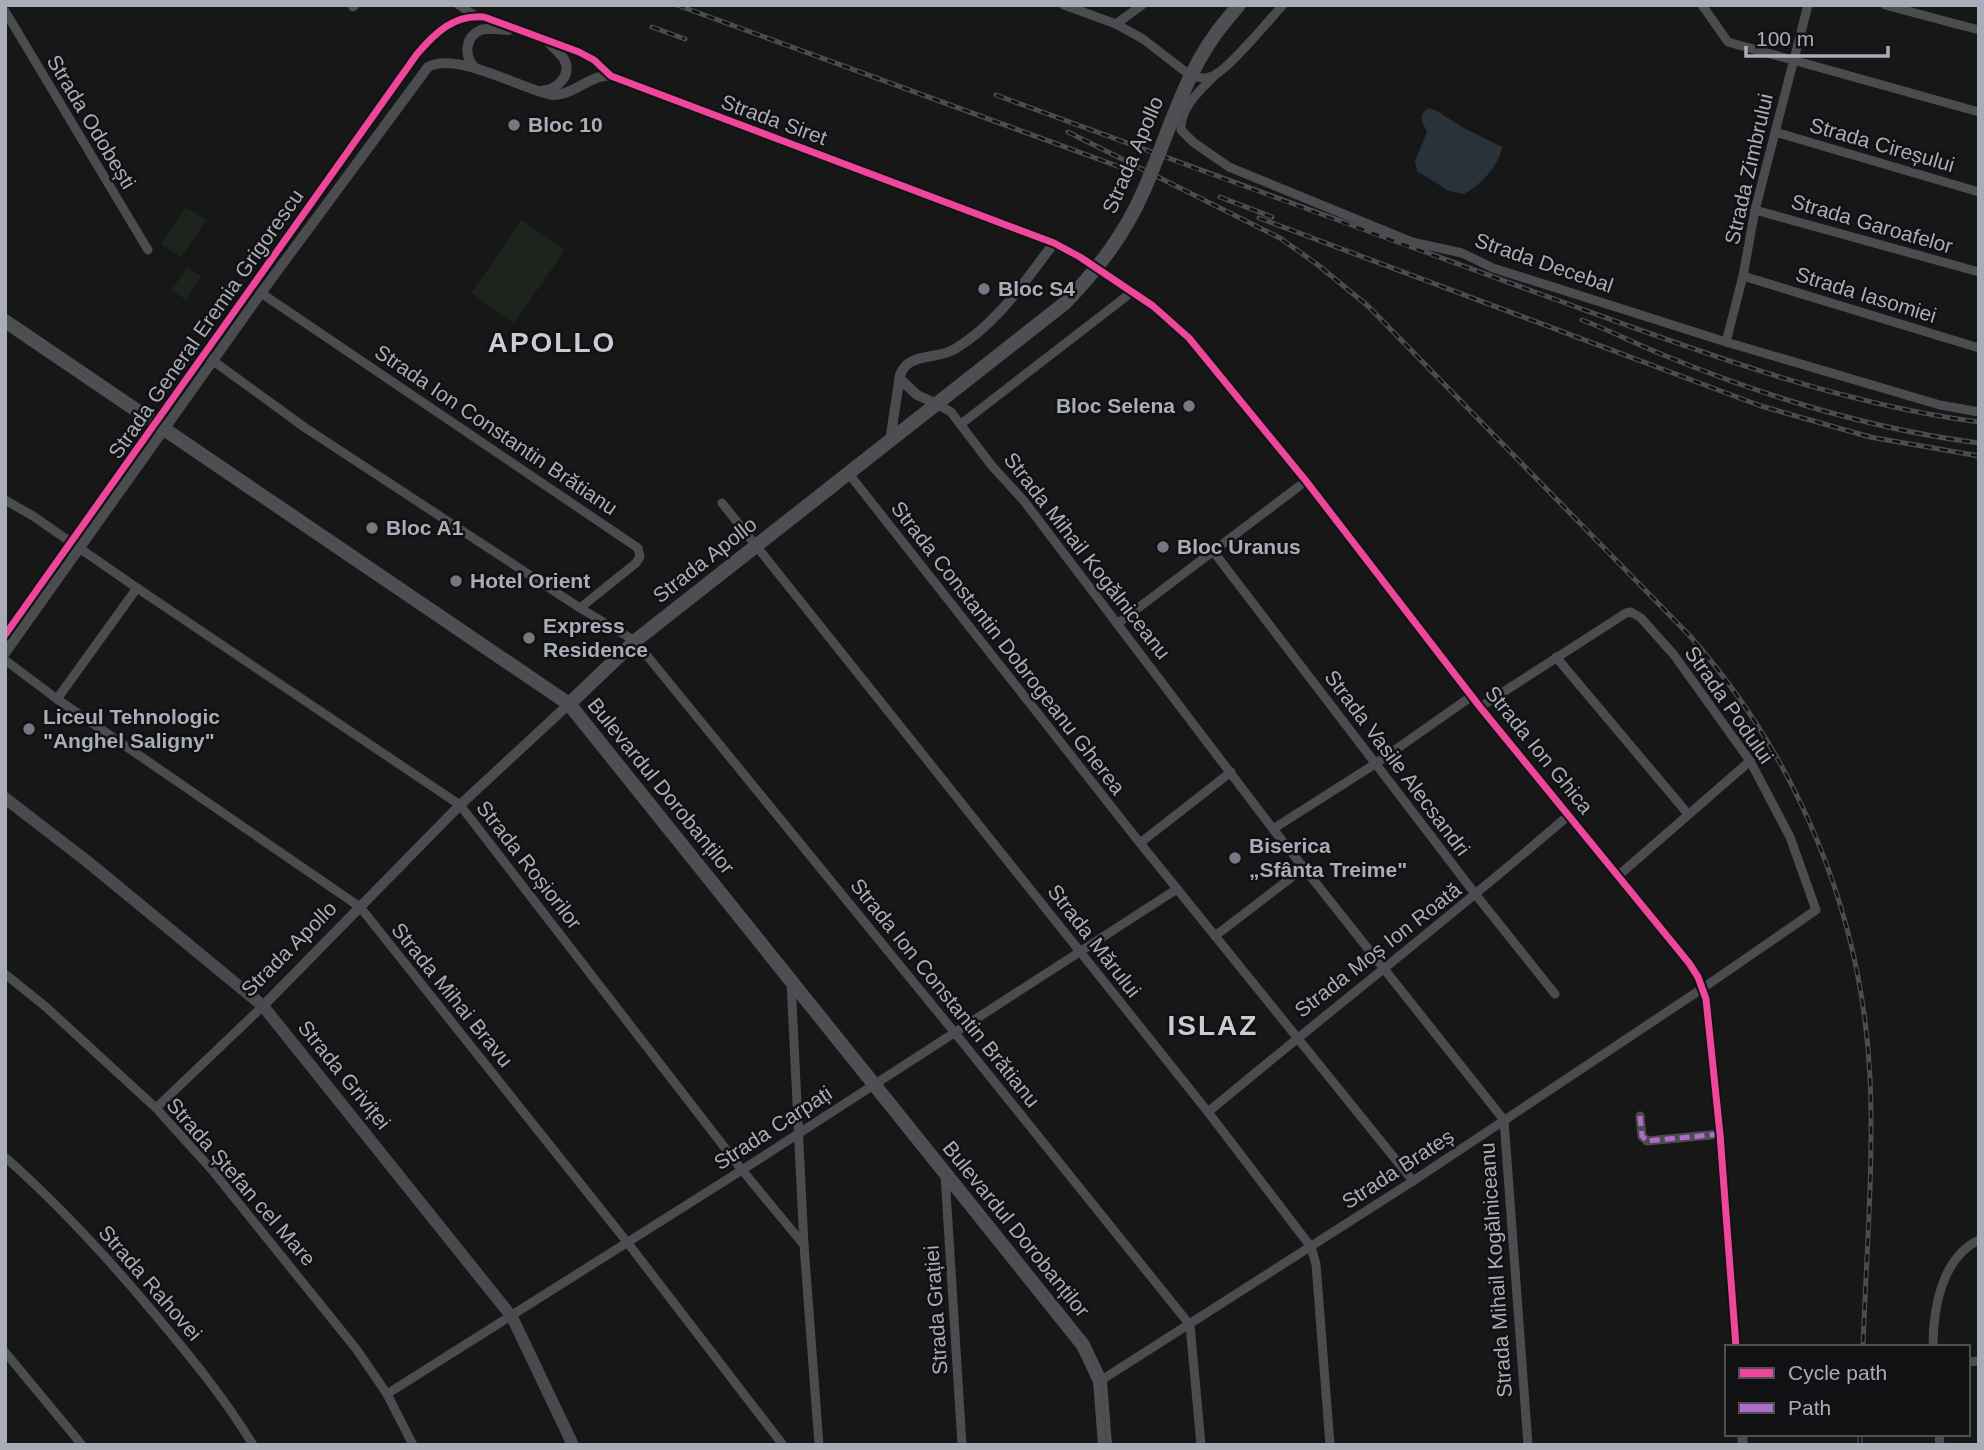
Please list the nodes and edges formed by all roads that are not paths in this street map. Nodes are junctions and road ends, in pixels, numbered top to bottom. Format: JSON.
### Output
{"nodes":[{"id":1,"x":459,"y":5,"type":"edge"},
{"id":2,"x":1064,"y":5,"type":"edge"},
{"id":3,"x":1142,"y":5,"type":"edge"},
{"id":4,"x":1240,"y":5,"type":"edge"},
{"id":5,"x":1283,"y":5,"type":"edge"},
{"id":6,"x":1702,"y":5,"type":"edge"},
{"id":7,"x":1808,"y":5,"type":"edge"},
{"id":8,"x":1885,"y":5,"type":"edge"},
{"id":9,"x":5,"y":12,"type":"edge"},
{"id":10,"x":477,"y":17,"type":"junction"},
{"id":11,"x":1116,"y":24,"type":"junction"},
{"id":12,"x":1979,"y":30,"type":"edge"},
{"id":13,"x":521,"y":31,"type":"junction"},
{"id":14,"x":546,"y":40,"type":"junction"},
{"id":15,"x":1793,"y":60,"type":"junction"},
{"id":16,"x":478,"y":70,"type":"junction"},
{"id":17,"x":1217,"y":74,"type":"junction"},
{"id":18,"x":611,"y":76,"type":"junction"},
{"id":19,"x":538,"y":91,"type":"junction"},
{"id":20,"x":1979,"y":112,"type":"edge"},
{"id":21,"x":1775,"y":132,"type":"junction"},
{"id":22,"x":1979,"y":192,"type":"edge"},
{"id":23,"x":1755,"y":210,"type":"junction"},
{"id":24,"x":1054,"y":243,"type":"junction"},
{"id":25,"x":148,"y":250,"type":"dead end"},
{"id":26,"x":1103,"y":272,"type":"joint"},
{"id":27,"x":1979,"y":272,"type":"edge"},
{"id":28,"x":1743,"y":276,"type":"junction"},
{"id":29,"x":1132,"y":292,"type":"junction"},
{"id":30,"x":261,"y":293,"type":"junction"},
{"id":31,"x":5,"y":321,"type":"edge"},
{"id":32,"x":1726,"y":342,"type":"junction"},
{"id":33,"x":1979,"y":348,"type":"edge"},
{"id":34,"x":210,"y":358,"type":"junction"},
{"id":35,"x":900,"y":379,"type":"junction"},
{"id":36,"x":937,"y":404,"type":"junction"},
{"id":37,"x":1979,"y":412,"type":"edge"},
{"id":38,"x":961,"y":424,"type":"junction"},
{"id":39,"x":161,"y":427,"type":"junction"},
{"id":40,"x":890,"y":442,"type":"junction"},
{"id":41,"x":849,"y":474,"type":"junction"},
{"id":42,"x":1306,"y":481,"type":"junction"},
{"id":43,"x":722,"y":503,"type":"dead end"},
{"id":44,"x":7,"y":505,"type":"edge"},
{"id":45,"x":76,"y":546,"type":"junction"},
{"id":46,"x":756,"y":546,"type":"junction"},
{"id":47,"x":1213,"y":551,"type":"junction"},
{"id":48,"x":137,"y":588,"type":"junction"},
{"id":49,"x":580,"y":608,"type":"junction"},
{"id":50,"x":1117,"y":624,"type":"junction"},
{"id":51,"x":5,"y":635,"type":"edge"},
{"id":52,"x":635,"y":641,"type":"junction"},
{"id":53,"x":5,"y":653,"type":"edge"},
{"id":54,"x":1556,"y":657,"type":"junction"},
{"id":55,"x":5,"y":660,"type":"edge"},
{"id":56,"x":1472,"y":696,"type":"junction"},
{"id":57,"x":57,"y":699,"type":"junction"},
{"id":58,"x":569,"y":704,"type":"junction"},
{"id":59,"x":1480,"y":707,"type":"junction"},
{"id":60,"x":1749,"y":761,"type":"junction"},
{"id":61,"x":1375,"y":764,"type":"junction"},
{"id":62,"x":1231,"y":772,"type":"junction"},
{"id":63,"x":5,"y":798,"type":"edge"},
{"id":64,"x":460,"y":805,"type":"junction"},
{"id":65,"x":1688,"y":814,"type":"junction"},
{"id":66,"x":1569,"y":815,"type":"junction"},
{"id":67,"x":1273,"y":829,"type":"junction"},
{"id":68,"x":1140,"y":843,"type":"junction"},
{"id":69,"x":1305,"y":867,"type":"junction"},
{"id":70,"x":1619,"y":875,"type":"junction"},
{"id":71,"x":1177,"y":889,"type":"junction"},
{"id":72,"x":1476,"y":895,"type":"junction"},
{"id":73,"x":360,"y":907,"type":"junction"},
{"id":74,"x":1816,"y":910,"type":"joint"},
{"id":75,"x":1215,"y":936,"type":"junction"},
{"id":76,"x":1080,"y":953,"type":"junction"},
{"id":77,"x":1384,"y":968,"type":"junction"},
{"id":78,"x":5,"y":974,"type":"edge"},
{"id":79,"x":790,"y":980,"type":"junction"},
{"id":80,"x":1703,"y":988,"type":"junction"},
{"id":81,"x":1555,"y":994,"type":"dead end"},
{"id":82,"x":263,"y":1006,"type":"junction"},
{"id":83,"x":955,"y":1033,"type":"junction"},
{"id":84,"x":1298,"y":1037,"type":"junction"},
{"id":85,"x":873,"y":1085,"type":"junction"},
{"id":86,"x":156,"y":1108,"type":"junction"},
{"id":87,"x":1208,"y":1112,"type":"junction"},
{"id":88,"x":1640,"y":1116,"type":"dead end"},
{"id":89,"x":1504,"y":1120,"type":"junction"},
{"id":90,"x":1720,"y":1134,"type":"junction"},
{"id":91,"x":797,"y":1135,"type":"junction"},
{"id":92,"x":5,"y":1157,"type":"edge"},
{"id":93,"x":742,"y":1170,"type":"junction"},
{"id":94,"x":945,"y":1173,"type":"junction"},
{"id":95,"x":1413,"y":1181,"type":"junction"},
{"id":96,"x":1979,"y":1240,"type":"edge"},
{"id":97,"x":628,"y":1242,"type":"junction"},
{"id":98,"x":804,"y":1245,"type":"junction"},
{"id":99,"x":1311,"y":1247,"type":"junction"},
{"id":100,"x":512,"y":1317,"type":"junction"},
{"id":101,"x":1190,"y":1325,"type":"junction"},
{"id":102,"x":1736,"y":1345,"type":"edge"},
{"id":103,"x":1933,"y":1345,"type":"edge"},
{"id":104,"x":5,"y":1352,"type":"edge"},
{"id":105,"x":1100,"y":1381,"type":"junction"},
{"id":106,"x":387,"y":1394,"type":"junction"},
{"id":107,"x":82,"y":1445,"type":"edge"},
{"id":108,"x":253,"y":1445,"type":"edge"},
{"id":109,"x":413,"y":1445,"type":"edge"},
{"id":110,"x":573,"y":1445,"type":"edge"},
{"id":111,"x":783,"y":1445,"type":"edge"},
{"id":112,"x":819,"y":1445,"type":"edge"},
{"id":113,"x":962,"y":1445,"type":"edge"},
{"id":114,"x":1105,"y":1445,"type":"edge"},
{"id":115,"x":1201,"y":1445,"type":"edge"},
{"id":116,"x":1330,"y":1445,"type":"edge"},
{"id":117,"x":1528,"y":1445,"type":"edge"}],
"edges":[{"from":1,"to":10,"type":"street"},
{"from":2,"to":11,"type":"street"},
{"from":3,"to":11,"type":"street"},
{"from":4,"to":36,"type":"main road","name":"Strada Apollo","bridge":true},
{"from":5,"to":17,"type":"street","name":"Strada Decebal"},
{"from":6,"to":15,"type":"street"},
{"from":7,"to":15,"type":"street","name":"Strada Zimbrului"},
{"from":8,"to":12,"type":"street"},
{"from":9,"to":25,"type":"street","name":"Strada Odobești"},
{"from":10,"to":13,"type":"street","name":"Strada Siret"},
{"from":10,"to":34,"type":"street","name":"Strada General Eremia Grigorescu"},
{"from":11,"to":17,"type":"street"},
{"from":13,"to":14,"type":"street","name":"Strada Siret"},
{"from":13,"to":16,"type":"street","name":"Strada Siret"},
{"from":14,"to":18,"type":"street","name":"Strada Siret"},
{"from":14,"to":19,"type":"street"},
{"from":15,"to":20,"type":"street"},
{"from":15,"to":21,"type":"street","name":"Strada Zimbrului"},
{"from":16,"to":19,"type":"street","name":"Strada General Eremia Grigorescu"},
{"from":16,"to":30,"type":"street","name":"Strada General Eremia Grigorescu"},
{"from":17,"to":32,"type":"street","name":"Strada Decebal"},
{"from":18,"to":19,"type":"street","name":"Strada General Eremia Grigorescu"},
{"from":18,"to":24,"type":"street","name":"Strada Siret"},
{"from":21,"to":22,"type":"street","name":"Strada Cireșului"},
{"from":21,"to":23,"type":"street","name":"Strada Zimbrului"},
{"from":23,"to":27,"type":"street","name":"Strada Garoafelor"},
{"from":23,"to":28,"type":"street","name":"Strada Zimbrului"},
{"from":24,"to":26,"type":"street","name":"Strada Siret"},
{"from":24,"to":35,"type":"street"},
{"from":26,"to":29,"type":"street","name":"Strada Ion Ghica"},
{"from":28,"to":32,"type":"street","name":"Strada Zimbrului"},
{"from":28,"to":33,"type":"street","name":"Strada Iasomiei"},
{"from":29,"to":38,"type":"street"},
{"from":29,"to":42,"type":"street","name":"Strada Ion Ghica"},
{"from":30,"to":34,"type":"street","name":"Strada General Eremia Grigorescu"},
{"from":30,"to":49,"type":"street","name":"Strada Ion Constantin Brătianu"},
{"from":31,"to":39,"type":"main road","name":"Bulevardul Dorobanților"},
{"from":32,"to":37,"type":"street","name":"Strada Decebal"},
{"from":34,"to":39,"type":"street","name":"Strada General Eremia Grigorescu"},
{"from":34,"to":49,"type":"street","name":"Strada Ion Constantin Brătianu"},
{"from":35,"to":36,"type":"street","name":"Strada Mihail Kogălniceanu"},
{"from":35,"to":40,"type":"street"},
{"from":36,"to":38,"type":"street","name":"Strada Mihail Kogălniceanu"},
{"from":36,"to":40,"type":"main road","name":"Strada Apollo"},
{"from":38,"to":50,"type":"street","name":"Strada Mihail Kogălniceanu"},
{"from":39,"to":45,"type":"street","name":"Strada General Eremia Grigorescu"},
{"from":39,"to":58,"type":"main road","name":"Bulevardul Dorobanților"},
{"from":40,"to":41,"type":"main road","name":"Strada Apollo"},
{"from":41,"to":46,"type":"main road","name":"Strada Apollo"},
{"from":41,"to":68,"type":"street","name":"Strada Constantin Dobrogeanu Gherea"},
{"from":42,"to":47,"type":"street"},
{"from":42,"to":56,"type":"street","name":"Strada Ion Ghica"},
{"from":43,"to":46,"type":"street","name":"Strada Mărului"},
{"from":44,"to":45,"type":"street","name":"Strada Roșiorilor"},
{"from":45,"to":48,"type":"street","name":"Strada Roșiorilor"},
{"from":45,"to":51,"type":"street","name":"Strada General Eremia Grigorescu"},
{"from":45,"to":53,"type":"street","name":"Strada General Eremia Grigorescu"},
{"from":46,"to":52,"type":"main road","name":"Strada Apollo"},
{"from":46,"to":76,"type":"street","name":"Strada Mărului"},
{"from":47,"to":50,"type":"street"},
{"from":47,"to":61,"type":"street","name":"Strada Vasile Alecsandri"},
{"from":48,"to":57,"type":"street"},
{"from":48,"to":64,"type":"street","name":"Strada Roșiorilor"},
{"from":49,"to":52,"type":"street","name":"Strada Ion Constantin Brătianu"},
{"from":50,"to":62,"type":"street","name":"Strada Mihail Kogălniceanu"},
{"from":52,"to":58,"type":"main road","name":"Strada Apollo"},
{"from":52,"to":83,"type":"street","name":"Strada Ion Constantin Brătianu"},
{"from":54,"to":59,"type":"street"},
{"from":54,"to":60,"type":"street","name":"Strada Podului"},
{"from":54,"to":65,"type":"street"},
{"from":55,"to":57,"type":"street","name":"Strada Mihai Bravu"},
{"from":56,"to":59,"type":"street","name":"Strada Ion Ghica"},
{"from":56,"to":61,"type":"street"},
{"from":57,"to":73,"type":"street","name":"Strada Mihai Bravu"},
{"from":58,"to":64,"type":"street","name":"Strada Apollo"},
{"from":58,"to":79,"type":"main road","name":"Bulevardul Dorobanților"},
{"from":59,"to":66,"type":"street","name":"Strada Ion Ghica"},
{"from":60,"to":65,"type":"street"},
{"from":60,"to":74,"type":"street","name":"Strada Podului"},
{"from":61,"to":67,"type":"street"},
{"from":61,"to":72,"type":"street","name":"Strada Vasile Alecsandri"},
{"from":62,"to":67,"type":"street","name":"Strada Mihail Kogălniceanu"},
{"from":62,"to":68,"type":"street"},
{"from":63,"to":82,"type":"main road","name":"Strada Griviței"},
{"from":64,"to":73,"type":"street","name":"Strada Apollo"},
{"from":64,"to":93,"type":"street","name":"Strada Roșiorilor"},
{"from":65,"to":70,"type":"street"},
{"from":66,"to":70,"type":"street","name":"Strada Ion Ghica"},
{"from":66,"to":72,"type":"street","name":"Strada Moș Ion Roată"},
{"from":67,"to":69,"type":"street","name":"Strada Mihail Kogălniceanu"},
{"from":68,"to":71,"type":"street","name":"Strada Constantin Dobrogeanu Gherea"},
{"from":69,"to":75,"type":"street"},
{"from":69,"to":77,"type":"street","name":"Strada Mihail Kogălniceanu"},
{"from":70,"to":80,"type":"street","name":"Strada Ion Ghica"},
{"from":71,"to":75,"type":"street","name":"Strada Constantin Dobrogeanu Gherea"},
{"from":71,"to":76,"type":"street","name":"Strada Carpați"},
{"from":72,"to":77,"type":"street","name":"Strada Moș Ion Roată"},
{"from":72,"to":81,"type":"street","name":"Strada Vasile Alecsandri"},
{"from":73,"to":82,"type":"street","name":"Strada Apollo"},
{"from":73,"to":97,"type":"street","name":"Strada Mihai Bravu"},
{"from":74,"to":80,"type":"street","name":"Strada Brateș"},
{"from":75,"to":84,"type":"street"},
{"from":76,"to":83,"type":"street","name":"Strada Carpați"},
{"from":76,"to":87,"type":"street","name":"Strada Mărului"},
{"from":77,"to":84,"type":"street","name":"Strada Moș Ion Roată"},
{"from":77,"to":89,"type":"street","name":"Strada Mihail Kogălniceanu"},
{"from":78,"to":86,"type":"street","name":"Strada Ștefan cel Mare"},
{"from":79,"to":85,"type":"main road","name":"Bulevardul Dorobanților"},
{"from":79,"to":91,"type":"street"},
{"from":80,"to":89,"type":"street","name":"Strada Brateș"},
{"from":80,"to":90,"type":"street","name":"Strada Ion Ghica"},
{"from":82,"to":86,"type":"street","name":"Strada Apollo"},
{"from":82,"to":100,"type":"main road","name":"Strada Griviței"},
{"from":83,"to":85,"type":"street","name":"Strada Carpați"},
{"from":83,"to":101,"type":"street","name":"Strada Ion Constantin Brătianu"},
{"from":84,"to":87,"type":"street","name":"Strada Moș Ion Roată"},
{"from":84,"to":95,"type":"street"},
{"from":85,"to":91,"type":"street","name":"Strada Carpați"},
{"from":85,"to":94,"type":"main road","name":"Bulevardul Dorobanților"},
{"from":86,"to":106,"type":"street","name":"Strada Ștefan cel Mare"},
{"from":87,"to":99,"type":"street","name":"Strada Mărului"},
{"from":88,"to":90,"type":"street"},
{"from":89,"to":95,"type":"street","name":"Strada Brateș"},
{"from":89,"to":117,"type":"street","name":"Strada Mihail Kogălniceanu"},
{"from":90,"to":102,"type":"street","name":"Strada Ion Ghica"},
{"from":91,"to":93,"type":"street","name":"Strada Carpați"},
{"from":91,"to":98,"type":"street"},
{"from":92,"to":108,"type":"street","name":"Strada Rahovei"},
{"from":93,"to":97,"type":"street","name":"Strada Carpați"},
{"from":93,"to":98,"type":"street","name":"Strada Roșiorilor"},
{"from":94,"to":105,"type":"main road","name":"Bulevardul Dorobanților"},
{"from":94,"to":113,"type":"street","name":"Strada Grației"},
{"from":95,"to":99,"type":"street","name":"Strada Brateș"},
{"from":96,"to":103,"type":"street"},
{"from":97,"to":100,"type":"street","name":"Strada Carpați"},
{"from":97,"to":111,"type":"street","name":"Strada Mihai Bravu"},
{"from":98,"to":112,"type":"street"},
{"from":99,"to":101,"type":"street","name":"Strada Brateș"},
{"from":99,"to":116,"type":"street","name":"Strada Mărului"},
{"from":100,"to":106,"type":"street","name":"Strada Carpați"},
{"from":100,"to":110,"type":"main road","name":"Strada Griviței"},
{"from":101,"to":105,"type":"street","name":"Strada Brateș"},
{"from":101,"to":115,"type":"street"},
{"from":104,"to":107,"type":"street"},
{"from":105,"to":114,"type":"main road","name":"Bulevardul Dorobanților"},
{"from":106,"to":109,"type":"street","name":"Strada Ștefan cel Mare"}]}
